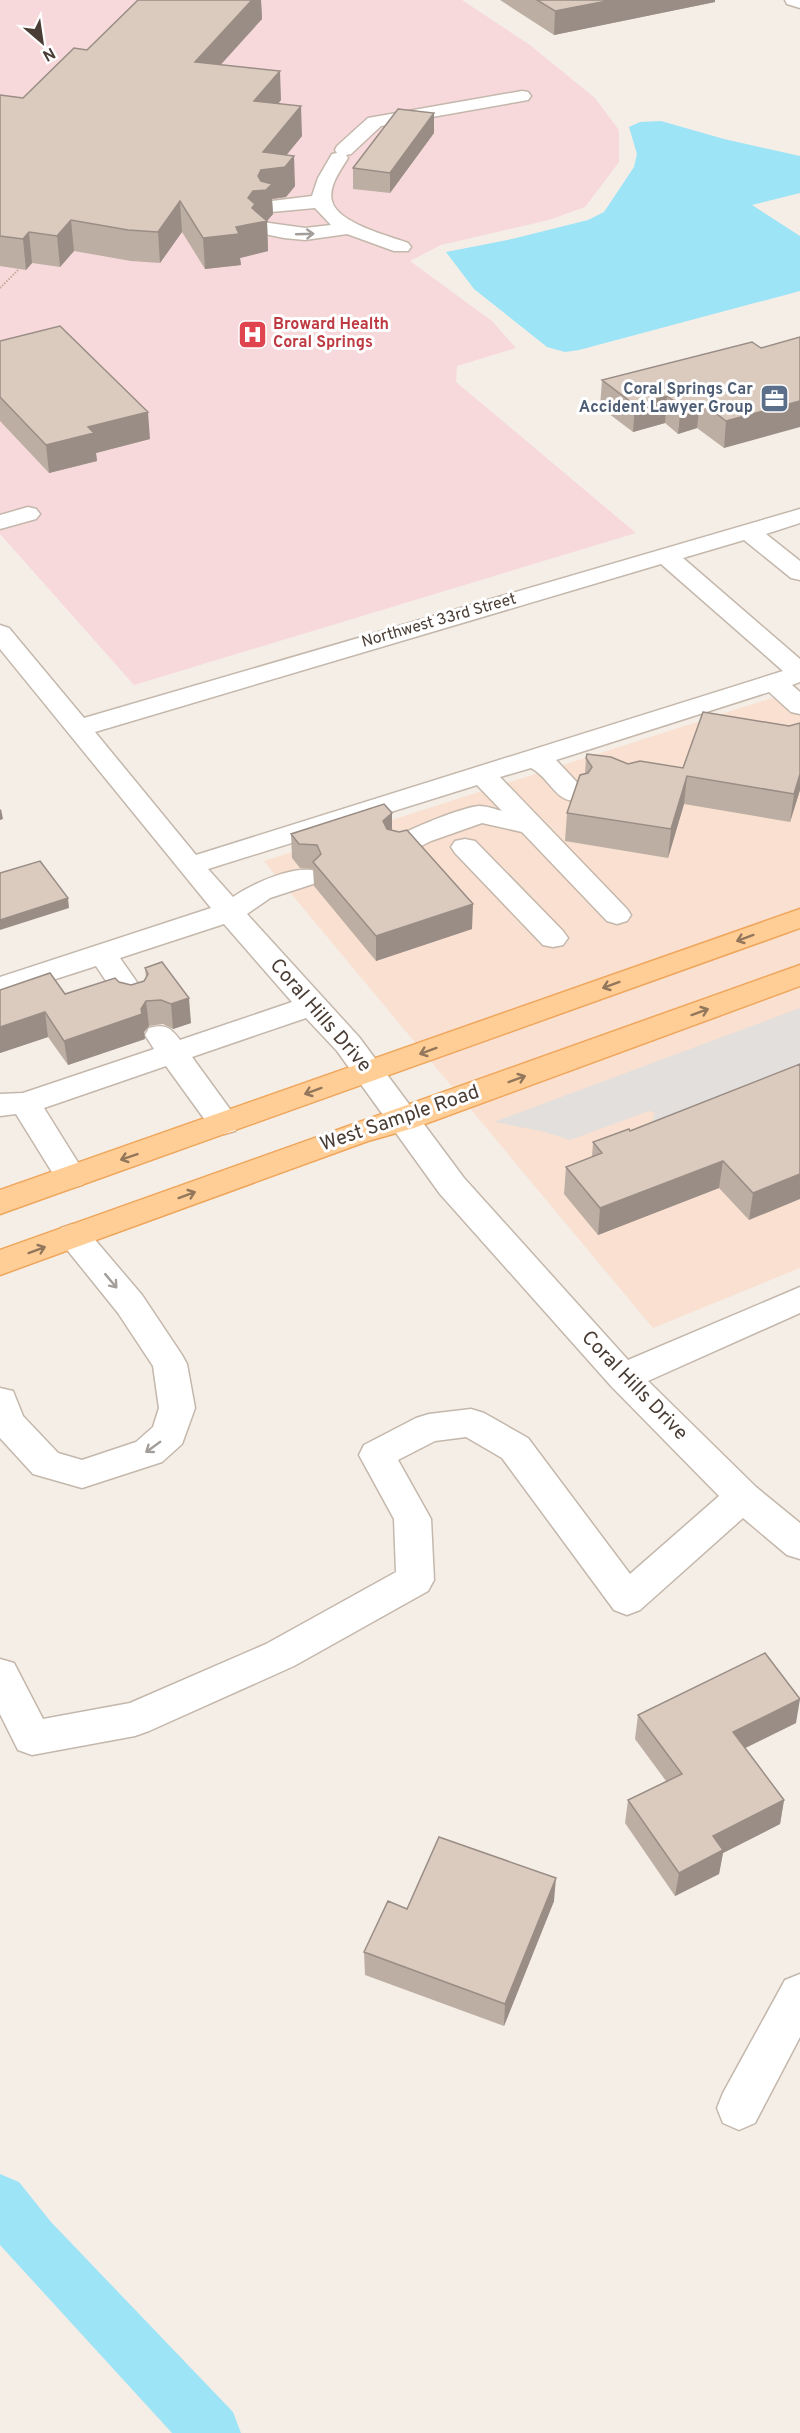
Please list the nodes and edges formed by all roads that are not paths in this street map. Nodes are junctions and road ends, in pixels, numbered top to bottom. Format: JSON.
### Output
{"nodes":[{"id":1,"x":793,"y":0,"type":"edge"},
{"id":2,"x":800,"y":3,"type":"edge"},
{"id":3,"x":522,"y":96,"type":"dead end"},
{"id":4,"x":322,"y":201,"type":"junction"},
{"id":5,"x":271,"y":206,"type":"edge"},
{"id":6,"x":262,"y":228,"type":"dead end"},
{"id":7,"x":348,"y":228,"type":"junction"},
{"id":8,"x":401,"y":247,"type":"dead end"},
{"id":9,"x":28,"y":514,"type":"dead end"},
{"id":10,"x":800,"y":516,"type":"edge"},
{"id":11,"x":0,"y":522,"type":"edge"},
{"id":12,"x":748,"y":531,"type":"junction"},
{"id":13,"x":665,"y":555,"type":"junction"},
{"id":14,"x":800,"y":573,"type":"edge"},
{"id":15,"x":0,"y":633,"type":"edge"},
{"id":16,"x":800,"y":673,"type":"edge"},
{"id":17,"x":773,"y":682,"type":"junction"},
{"id":18,"x":800,"y":706,"type":"edge"},
{"id":19,"x":79,"y":728,"type":"junction"},
{"id":20,"x":533,"y":758,"type":"junction"},
{"id":21,"x":472,"y":777,"type":"junction"},
{"id":22,"x":574,"y":794,"type":"edge"},
{"id":23,"x":392,"y":802,"type":"junction"},
{"id":24,"x":480,"y":814,"type":"junction"},
{"id":25,"x":532,"y":826,"type":"junction"},
{"id":26,"x":465,"y":847,"type":"dead end"},
{"id":27,"x":190,"y":866,"type":"junction"},
{"id":28,"x":303,"y":878,"type":"dead end"},
{"id":29,"x":230,"y":912,"type":"junction"},
{"id":30,"x":617,"y":915,"type":"dead end"},
{"id":31,"x":800,"y":918,"type":"edge"},
{"id":32,"x":554,"y":938,"type":"dead end"},
{"id":33,"x":102,"y":955,"type":"junction"},
{"id":34,"x":800,"y":975,"type":"edge"},
{"id":35,"x":0,"y":987,"type":"edge"},
{"id":36,"x":133,"y":998,"type":"edge"},
{"id":37,"x":312,"y":1006,"type":"junction"},
{"id":38,"x":166,"y":1043,"type":"junction"},
{"id":39,"x":368,"y":1071,"type":"junction"},
{"id":40,"x":13,"y":1104,"type":"edge"},
{"id":41,"x":403,"y":1120,"type":"junction"},
{"id":42,"x":224,"y":1123,"type":"junction"},
{"id":43,"x":72,"y":1177,"type":"junction"},
{"id":44,"x":0,"y":1202,"type":"edge"},
{"id":45,"x":73,"y":1236,"type":"junction"},
{"id":46,"x":0,"y":1263,"type":"edge"},
{"id":47,"x":800,"y":1299,"type":"edge"},
{"id":48,"x":623,"y":1377,"type":"junction"},
{"id":49,"x":0,"y":1401,"type":"edge"},
{"id":50,"x":742,"y":1497,"type":"junction"},
{"id":51,"x":800,"y":1544,"type":"edge"},
{"id":52,"x":0,"y":1675,"type":"edge"},
{"id":53,"x":800,"y":1994,"type":"edge"},
{"id":54,"x":739,"y":2108,"type":"dead end"}],
"edges":[{"from":1,"to":2,"type":"street"},
{"from":3,"to":4,"type":"street"},
{"from":4,"to":5,"type":"street"},
{"from":4,"to":7,"type":"street"},
{"from":6,"to":7,"type":"street","one_way":true},
{"from":7,"to":8,"type":"street"},
{"from":9,"to":11,"type":"street"},
{"from":10,"to":12,"type":"street","name":"Northwest 33rd Street"},
{"from":12,"to":13,"type":"street","name":"Northwest 33rd Street"},
{"from":12,"to":14,"type":"street"},
{"from":13,"to":16,"type":"street"},
{"from":13,"to":19,"type":"street","name":"Northwest 33rd Street"},
{"from":15,"to":19,"type":"street","name":"Coral Hills Drive"},
{"from":16,"to":17,"type":"street"},
{"from":17,"to":18,"type":"street"},
{"from":17,"to":20,"type":"street"},
{"from":19,"to":27,"type":"street","name":"Coral Hills Drive"},
{"from":20,"to":21,"type":"street"},
{"from":20,"to":22,"type":"street"},
{"from":21,"to":23,"type":"street"},
{"from":21,"to":24,"type":"street"},
{"from":21,"to":25,"type":"street"},
{"from":23,"to":24,"type":"street"},
{"from":23,"to":27,"type":"street"},
{"from":24,"to":25,"type":"street"},
{"from":25,"to":30,"type":"street"},
{"from":26,"to":32,"type":"street"},
{"from":27,"to":29,"type":"street","name":"Coral Hills Drive"},
{"from":28,"to":29,"type":"street"},
{"from":29,"to":33,"type":"street"},
{"from":29,"to":37,"type":"street","name":"Coral Hills Drive"},
{"from":31,"to":39,"type":"main road","one_way":true},
{"from":33,"to":35,"type":"street"},
{"from":33,"to":36,"type":"street"},
{"from":41,"to":34,"type":"main road","name":"West Sample Road","one_way":true},
{"from":37,"to":38,"type":"street"},
{"from":37,"to":39,"type":"street","name":"Coral Hills Drive"},
{"from":38,"to":40,"type":"street"},
{"from":38,"to":42,"type":"street"},
{"from":39,"to":41,"type":"street","name":"Coral Hills Drive"},
{"from":39,"to":42,"type":"main road","one_way":true},
{"from":40,"to":43,"type":"street"},
{"from":45,"to":41,"type":"main road","name":"West Sample Road","one_way":true},
{"from":41,"to":48,"type":"street","name":"Coral Hills Drive"},
{"from":42,"to":43,"type":"main road","one_way":true},
{"from":43,"to":44,"type":"main road"},
{"from":46,"to":45,"type":"main road","name":"West Sample Road","one_way":true},
{"from":45,"to":49,"type":"street","one_way":true},
{"from":47,"to":48,"type":"street"},
{"from":48,"to":50,"type":"street","name":"Coral Hills Drive"},
{"from":50,"to":51,"type":"street","name":"Coral Hills Drive"},
{"from":50,"to":52,"type":"street"},
{"from":53,"to":54,"type":"street"}]}
